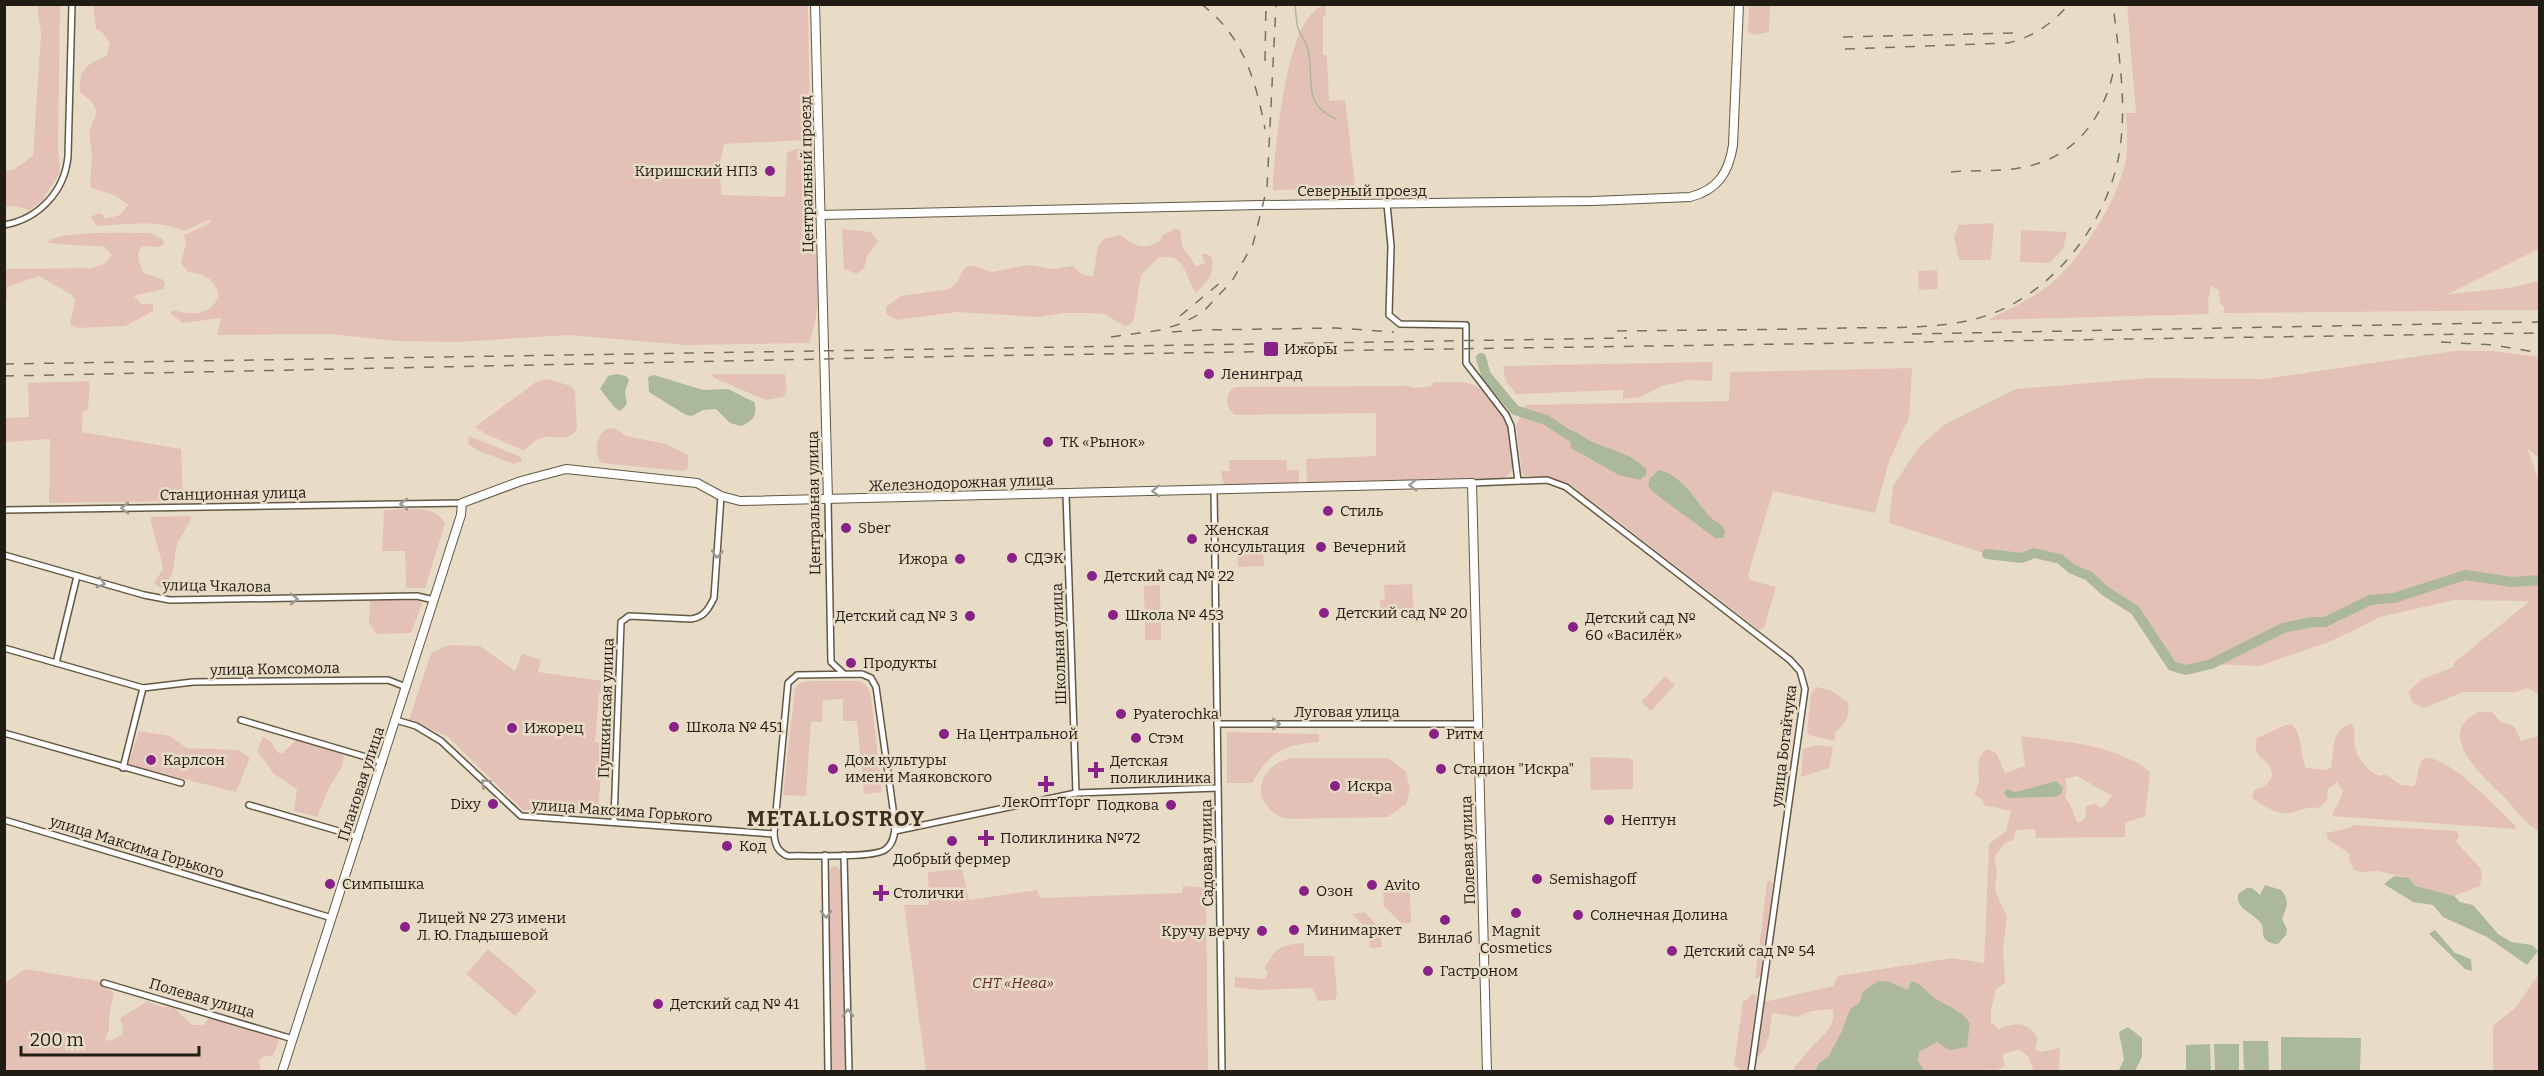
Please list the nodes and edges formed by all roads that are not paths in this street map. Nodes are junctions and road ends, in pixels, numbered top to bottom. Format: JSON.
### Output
{"nodes":[{"id":1,"x":72,"y":4,"type":"edge"},
{"id":2,"x":815,"y":4,"type":"edge"},
{"id":3,"x":1739,"y":4,"type":"edge"},
{"id":4,"x":1387,"y":204,"type":"junction"},
{"id":5,"x":821,"y":215,"type":"junction"},
{"id":6,"x":4,"y":225,"type":"edge"},
{"id":7,"x":824,"y":343,"type":"joint"},
{"id":8,"x":1518,"y":481,"type":"junction"},
{"id":9,"x":1472,"y":483,"type":"junction"},
{"id":10,"x":1214,"y":489,"type":"junction"},
{"id":11,"x":1066,"y":494,"type":"junction"},
{"id":12,"x":721,"y":496,"type":"junction"},
{"id":13,"x":828,"y":500,"type":"junction"},
{"id":14,"x":462,"y":503,"type":"junction"},
{"id":15,"x":4,"y":510,"type":"edge"},
{"id":16,"x":4,"y":555,"type":"edge"},
{"id":17,"x":77,"y":576,"type":"junction"},
{"id":18,"x":434,"y":600,"type":"junction"},
{"id":19,"x":4,"y":648,"type":"edge"},
{"id":20,"x":831,"y":662,"type":"junction"},
{"id":21,"x":56,"y":663,"type":"junction"},
{"id":22,"x":814,"y":674,"type":"junction"},
{"id":23,"x":844,"y":674,"type":"junction"},
{"id":24,"x":406,"y":687,"type":"junction"},
{"id":25,"x":143,"y":688,"type":"junction"},
{"id":26,"x":241,"y":720,"type":"dead end"},
{"id":27,"x":396,"y":720,"type":"junction"},
{"id":28,"x":1217,"y":724,"type":"junction"},
{"id":29,"x":1478,"y":724,"type":"junction"},
{"id":30,"x":4,"y":733,"type":"edge"},
{"id":31,"x":383,"y":762,"type":"junction"},
{"id":32,"x":123,"y":768,"type":"junction"},
{"id":33,"x":181,"y":783,"type":"dead end"},
{"id":34,"x":1218,"y":788,"type":"junction"},
{"id":35,"x":1076,"y":793,"type":"junction"},
{"id":36,"x":249,"y":805,"type":"dead end"},
{"id":37,"x":4,"y":820,"type":"edge"},
{"id":38,"x":614,"y":821,"type":"junction"},
{"id":39,"x":895,"y":831,"type":"junction"},
{"id":40,"x":774,"y":834,"type":"junction"},
{"id":41,"x":359,"y":837,"type":"junction"},
{"id":42,"x":825,"y":855,"type":"junction"},
{"id":43,"x":844,"y":855,"type":"junction"},
{"id":44,"x":332,"y":918,"type":"junction"},
{"id":45,"x":104,"y":983,"type":"dead end"},
{"id":46,"x":293,"y":1039,"type":"junction"},
{"id":47,"x":282,"y":1071,"type":"edge"},
{"id":48,"x":828,"y":1071,"type":"edge"},
{"id":49,"x":849,"y":1071,"type":"edge"},
{"id":50,"x":1222,"y":1071,"type":"edge"},
{"id":51,"x":1487,"y":1071,"type":"edge"},
{"id":52,"x":1751,"y":1071,"type":"edge"}],
"edges":[{"from":1,"to":6,"type":"street"},
{"from":2,"to":5,"type":"street","name":"Центральный проезд"},
{"from":3,"to":4,"type":"street","name":"Северный проезд"},
{"from":4,"to":5,"type":"street","name":"Северный проезд"},
{"from":4,"to":8,"type":"street"},
{"from":5,"to":7,"type":"street","name":"Центральный проезд"},
{"from":7,"to":13,"type":"street","name":"Центральная улица"},
{"from":8,"to":9,"type":"street","name":"улица Богайчука"},
{"from":8,"to":52,"type":"street","name":"улица Богайчука"},
{"from":9,"to":10,"type":"street","name":"Железнодорожная улица","one_way":true},
{"from":9,"to":29,"type":"street","name":"Полевая улица"},
{"from":10,"to":11,"type":"street","name":"Железнодорожная улица","one_way":true},
{"from":10,"to":28,"type":"street","name":"Садовая улица"},
{"from":11,"to":13,"type":"street","name":"Железнодорожная улица"},
{"from":11,"to":35,"type":"street","name":"Школьная улица"},
{"from":12,"to":13,"type":"street","name":"Железнодорожная улица"},
{"from":12,"to":14,"type":"street","name":"Железнодорожная улица"},
{"from":12,"to":38,"type":"street","name":"Пушкинская улица","one_way":true},
{"from":13,"to":20,"type":"street","name":"Центральная улица"},
{"from":14,"to":15,"type":"street","name":"Станционная улица","one_way":true},
{"from":14,"to":18,"type":"street","name":"Плановая улица"},
{"from":16,"to":17,"type":"street","name":"улица Чкалова"},
{"from":17,"to":18,"type":"street","name":"улица Чкалова","one_way":true},
{"from":17,"to":21,"type":"street"},
{"from":18,"to":24,"type":"street","name":"Плановая улица"},
{"from":19,"to":21,"type":"street"},
{"from":20,"to":22,"type":"street"},
{"from":20,"to":23,"type":"street"},
{"from":21,"to":25,"type":"street"},
{"from":22,"to":23,"type":"street"},
{"from":22,"to":40,"type":"street"},
{"from":23,"to":39,"type":"street"},
{"from":24,"to":25,"type":"street","name":"улица Комсомола"},
{"from":24,"to":27,"type":"street","name":"Плановая улица"},
{"from":25,"to":32,"type":"street"},
{"from":26,"to":31,"type":"street"},
{"from":27,"to":31,"type":"street","name":"Плановая улица"},
{"from":38,"to":27,"type":"street","name":"улица Максима Горького","one_way":true},
{"from":28,"to":29,"type":"street","name":"Луговая улица","one_way":true},
{"from":28,"to":34,"type":"street","name":"Садовая улица"},
{"from":29,"to":51,"type":"street","name":"Полевая улица"},
{"from":30,"to":32,"type":"street"},
{"from":31,"to":41,"type":"street","name":"Плановая улица"},
{"from":32,"to":33,"type":"street"},
{"from":34,"to":35,"type":"street"},
{"from":34,"to":50,"type":"street","name":"Садовая улица"},
{"from":35,"to":39,"type":"street"},
{"from":36,"to":41,"type":"street"},
{"from":37,"to":44,"type":"street","name":"улица Максима Горького"},
{"from":38,"to":40,"type":"street","name":"улица Максима Горького"},
{"from":39,"to":43,"type":"street"},
{"from":40,"to":42,"type":"street"},
{"from":41,"to":44,"type":"street","name":"Плановая улица"},
{"from":42,"to":43,"type":"street"},
{"from":42,"to":48,"type":"street","one_way":true},
{"from":49,"to":43,"type":"street","one_way":true},
{"from":44,"to":46,"type":"street","name":"Плановая улица"},
{"from":45,"to":46,"type":"street","name":"Полевая улица"},
{"from":46,"to":47,"type":"street","name":"Плановая улица"}]}
